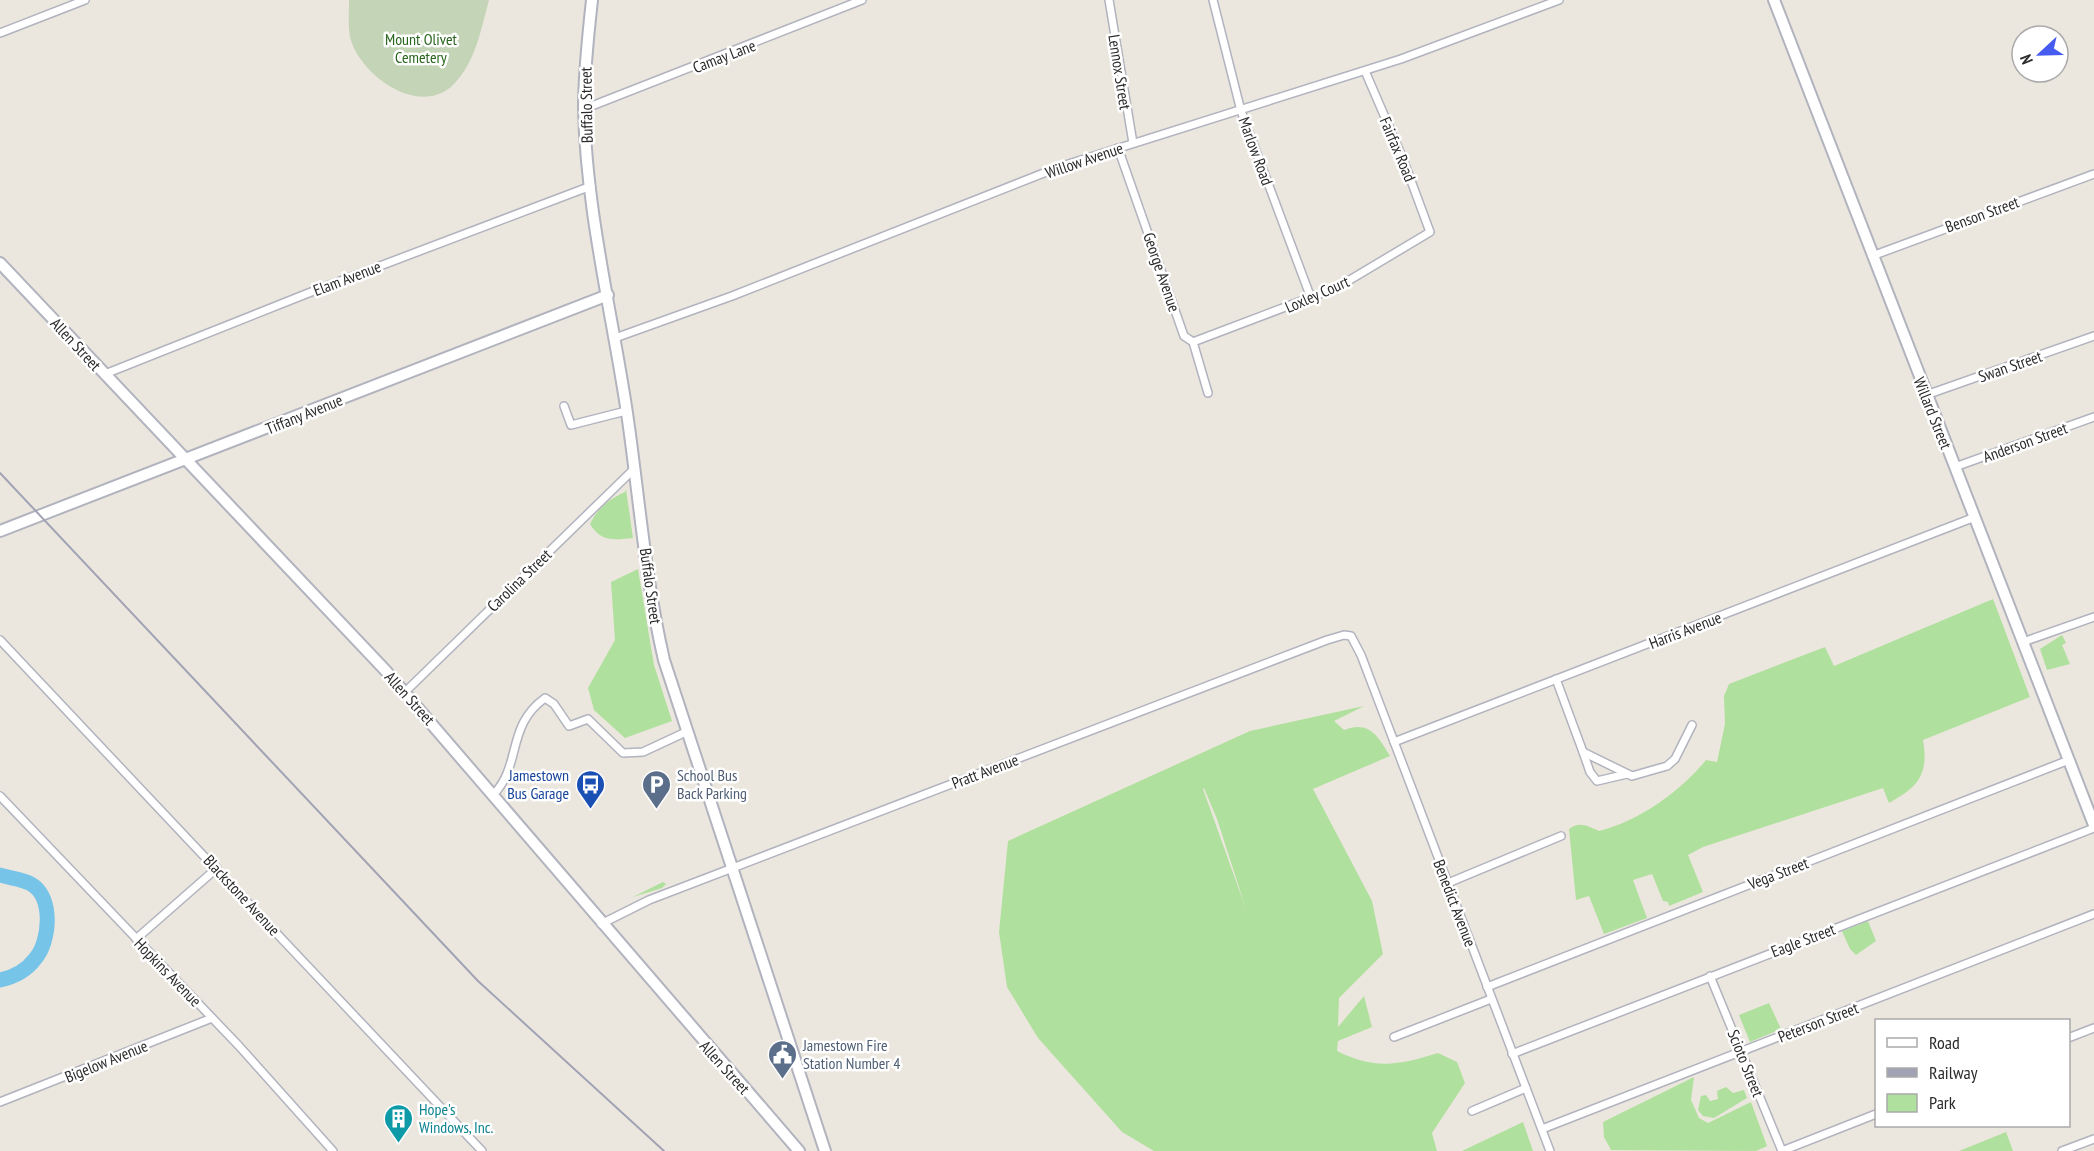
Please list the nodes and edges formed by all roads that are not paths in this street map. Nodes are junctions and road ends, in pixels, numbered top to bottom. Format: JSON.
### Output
{"nodes":[{"id":1,"x":85,"y":0,"type":"edge"},
{"id":2,"x":592,"y":0,"type":"edge"},
{"id":3,"x":862,"y":0,"type":"edge"},
{"id":4,"x":1108,"y":0,"type":"edge"},
{"id":5,"x":1214,"y":0,"type":"edge"},
{"id":6,"x":1558,"y":0,"type":"edge"},
{"id":7,"x":1774,"y":0,"type":"edge"},
{"id":8,"x":0,"y":33,"type":"edge"},
{"id":9,"x":1365,"y":71,"type":"junction"},
{"id":10,"x":584,"y":109,"type":"junction"},
{"id":11,"x":1241,"y":111,"type":"junction"},
{"id":12,"x":1133,"y":143,"type":"junction"},
{"id":13,"x":1118,"y":148,"type":"junction"},
{"id":14,"x":2094,"y":174,"type":"edge"},
{"id":15,"x":591,"y":186,"type":"junction"},
{"id":16,"x":1430,"y":227,"type":"joint"},
{"id":17,"x":1872,"y":256,"type":"junction"},
{"id":18,"x":0,"y":263,"type":"edge"},
{"id":19,"x":608,"y":295,"type":"junction"},
{"id":20,"x":1311,"y":298,"type":"junction"},
{"id":21,"x":2094,"y":336,"type":"edge"},
{"id":22,"x":615,"y":338,"type":"junction"},
{"id":23,"x":1193,"y":342,"type":"junction"},
{"id":24,"x":105,"y":374,"type":"junction"},
{"id":25,"x":1208,"y":393,"type":"dead end"},
{"id":26,"x":1926,"y":395,"type":"junction"},
{"id":27,"x":564,"y":406,"type":"dead end"},
{"id":28,"x":626,"y":411,"type":"junction"},
{"id":29,"x":2094,"y":417,"type":"edge"},
{"id":30,"x":186,"y":460,"type":"junction"},
{"id":31,"x":1955,"y":467,"type":"junction"},
{"id":32,"x":635,"y":468,"type":"junction"},
{"id":33,"x":1975,"y":517,"type":"junction"},
{"id":34,"x":0,"y":531,"type":"edge"},
{"id":35,"x":2094,"y":617,"type":"edge"},
{"id":36,"x":0,"y":640,"type":"edge"},
{"id":37,"x":2023,"y":642,"type":"junction"},
{"id":38,"x":1361,"y":655,"type":"joint"},
{"id":39,"x":1556,"y":679,"type":"junction"},
{"id":40,"x":405,"y":692,"type":"junction"},
{"id":41,"x":1692,"y":725,"type":"dead end"},
{"id":42,"x":688,"y":731,"type":"junction"},
{"id":43,"x":1394,"y":742,"type":"junction"},
{"id":44,"x":1583,"y":752,"type":"junction"},
{"id":45,"x":2069,"y":760,"type":"junction"},
{"id":46,"x":1627,"y":774,"type":"junction"},
{"id":47,"x":494,"y":794,"type":"junction"},
{"id":48,"x":0,"y":796,"type":"edge"},
{"id":49,"x":2094,"y":826,"type":"edge"},
{"id":50,"x":1561,"y":836,"type":"dead end"},
{"id":51,"x":217,"y":868,"type":"junction"},
{"id":52,"x":733,"y":868,"type":"junction"},
{"id":53,"x":1448,"y":883,"type":"junction"},
{"id":54,"x":2094,"y":914,"type":"edge"},
{"id":55,"x":601,"y":924,"type":"junction"},
{"id":56,"x":136,"y":939,"type":"junction"},
{"id":57,"x":1710,"y":976,"type":"junction"},
{"id":58,"x":1487,"y":987,"type":"junction"},
{"id":59,"x":1491,"y":999,"type":"junction"},
{"id":60,"x":212,"y":1018,"type":"junction"},
{"id":61,"x":2094,"y":1028,"type":"edge"},
{"id":62,"x":1394,"y":1036,"type":"dead end"},
{"id":63,"x":2070,"y":1037,"type":"edge"},
{"id":64,"x":1742,"y":1052,"type":"junction"},
{"id":65,"x":1512,"y":1054,"type":"junction"},
{"id":66,"x":1526,"y":1088,"type":"junction"},
{"id":67,"x":0,"y":1102,"type":"edge"},
{"id":68,"x":1472,"y":1111,"type":"dead end"},
{"id":69,"x":1875,"y":1114,"type":"edge"},
{"id":70,"x":1542,"y":1129,"type":"junction"},
{"id":71,"x":2094,"y":1139,"type":"edge"},
{"id":72,"x":333,"y":1151,"type":"edge"},
{"id":73,"x":482,"y":1151,"type":"edge"},
{"id":74,"x":799,"y":1151,"type":"edge"},
{"id":75,"x":825,"y":1151,"type":"edge"},
{"id":76,"x":1550,"y":1151,"type":"edge"},
{"id":77,"x":1782,"y":1151,"type":"edge"},
{"id":78,"x":2062,"y":1151,"type":"edge"}],
"edges":[{"from":1,"to":8,"type":"street"},
{"from":2,"to":10,"type":"street","name":"Buffalo Street"},
{"from":3,"to":10,"type":"street","name":"Camay Lane"},
{"from":4,"to":12,"type":"street","name":"Lennox Street"},
{"from":5,"to":11,"type":"street","name":"Marlow Road"},
{"from":6,"to":9,"type":"street","name":"Willow Avenue"},
{"from":7,"to":17,"type":"street","name":"Willard Street"},
{"from":9,"to":11,"type":"street","name":"Willow Avenue"},
{"from":9,"to":16,"type":"street","name":"Fairfax Road"},
{"from":10,"to":15,"type":"street","name":"Buffalo Street"},
{"from":11,"to":12,"type":"street","name":"Willow Avenue"},
{"from":11,"to":20,"type":"street","name":"Marlow Road"},
{"from":12,"to":13,"type":"street","name":"Willow Avenue"},
{"from":13,"to":22,"type":"street","name":"Willow Avenue"},
{"from":13,"to":23,"type":"street","name":"George Avenue"},
{"from":14,"to":17,"type":"street","name":"Benson Street"},
{"from":15,"to":19,"type":"street","name":"Buffalo Street"},
{"from":15,"to":24,"type":"street","name":"Elam Avenue"},
{"from":16,"to":20,"type":"street","name":"Loxley Court"},
{"from":17,"to":26,"type":"street","name":"Willard Street"},
{"from":18,"to":24,"type":"street","name":"Allen Street"},
{"from":19,"to":22,"type":"street","name":"Buffalo Street"},
{"from":19,"to":30,"type":"street","name":"Tiffany Avenue"},
{"from":20,"to":23,"type":"street","name":"Loxley Court"},
{"from":21,"to":26,"type":"street","name":"Swan Street"},
{"from":22,"to":28,"type":"street","name":"Buffalo Street"},
{"from":23,"to":25,"type":"street","name":"George Avenue"},
{"from":24,"to":30,"type":"street","name":"Allen Street"},
{"from":26,"to":31,"type":"street","name":"Willard Street"},
{"from":27,"to":28,"type":"street"},
{"from":28,"to":32,"type":"street","name":"Buffalo Street"},
{"from":29,"to":31,"type":"street","name":"Anderson Street"},
{"from":30,"to":34,"type":"street","name":"Tiffany Avenue"},
{"from":30,"to":40,"type":"street","name":"Allen Street"},
{"from":31,"to":33,"type":"street","name":"Willard Street"},
{"from":32,"to":40,"type":"street","name":"Carolina Street"},
{"from":32,"to":42,"type":"street","name":"Buffalo Street"},
{"from":33,"to":37,"type":"street","name":"Willard Street"},
{"from":33,"to":39,"type":"street","name":"Harris Avenue"},
{"from":35,"to":37,"type":"street"},
{"from":36,"to":51,"type":"street","name":"Blackstone Avenue"},
{"from":37,"to":45,"type":"street","name":"Willard Street"},
{"from":38,"to":43,"type":"street","name":"Benedict Avenue"},
{"from":38,"to":52,"type":"street","name":"Pratt Avenue"},
{"from":39,"to":43,"type":"street","name":"Harris Avenue"},
{"from":39,"to":44,"type":"street"},
{"from":40,"to":47,"type":"street","name":"Allen Street"},
{"from":41,"to":46,"type":"street"},
{"from":42,"to":47,"type":"street"},
{"from":42,"to":52,"type":"street","name":"Buffalo Street"},
{"from":43,"to":53,"type":"street","name":"Benedict Avenue"},
{"from":44,"to":46,"type":"street"},
{"from":44,"to":46,"type":"street"},
{"from":45,"to":49,"type":"street","name":"Willard Street"},
{"from":45,"to":58,"type":"street","name":"Vega Street"},
{"from":47,"to":55,"type":"street","name":"Allen Street"},
{"from":48,"to":56,"type":"street","name":"Hopkins Avenue"},
{"from":49,"to":57,"type":"street","name":"Eagle Street"},
{"from":50,"to":53,"type":"street"},
{"from":51,"to":56,"type":"street"},
{"from":51,"to":73,"type":"street","name":"Blackstone Avenue"},
{"from":52,"to":55,"type":"street","name":"Pratt Avenue"},
{"from":52,"to":75,"type":"street","name":"Buffalo Street"},
{"from":53,"to":58,"type":"street","name":"Benedict Avenue"},
{"from":54,"to":64,"type":"street","name":"Peterson Street"},
{"from":55,"to":74,"type":"street","name":"Allen Street"},
{"from":56,"to":60,"type":"street","name":"Hopkins Avenue"},
{"from":57,"to":64,"type":"street","name":"Scioto Street"},
{"from":57,"to":65,"type":"street","name":"Eagle Street"},
{"from":58,"to":59,"type":"street","name":"Benedict Avenue"},
{"from":59,"to":62,"type":"street"},
{"from":59,"to":65,"type":"street","name":"Benedict Avenue"},
{"from":60,"to":67,"type":"street","name":"Bigelow Avenue"},
{"from":60,"to":72,"type":"street","name":"Hopkins Avenue"},
{"from":61,"to":63,"type":"street"},
{"from":64,"to":70,"type":"street","name":"Peterson Street"},
{"from":64,"to":77,"type":"street","name":"Scioto Street"},
{"from":65,"to":66,"type":"street","name":"Benedict Avenue"},
{"from":66,"to":68,"type":"street"},
{"from":66,"to":70,"type":"street","name":"Benedict Avenue"},
{"from":69,"to":77,"type":"street"},
{"from":70,"to":76,"type":"street","name":"Benedict Avenue"},
{"from":71,"to":78,"type":"street"}]}
